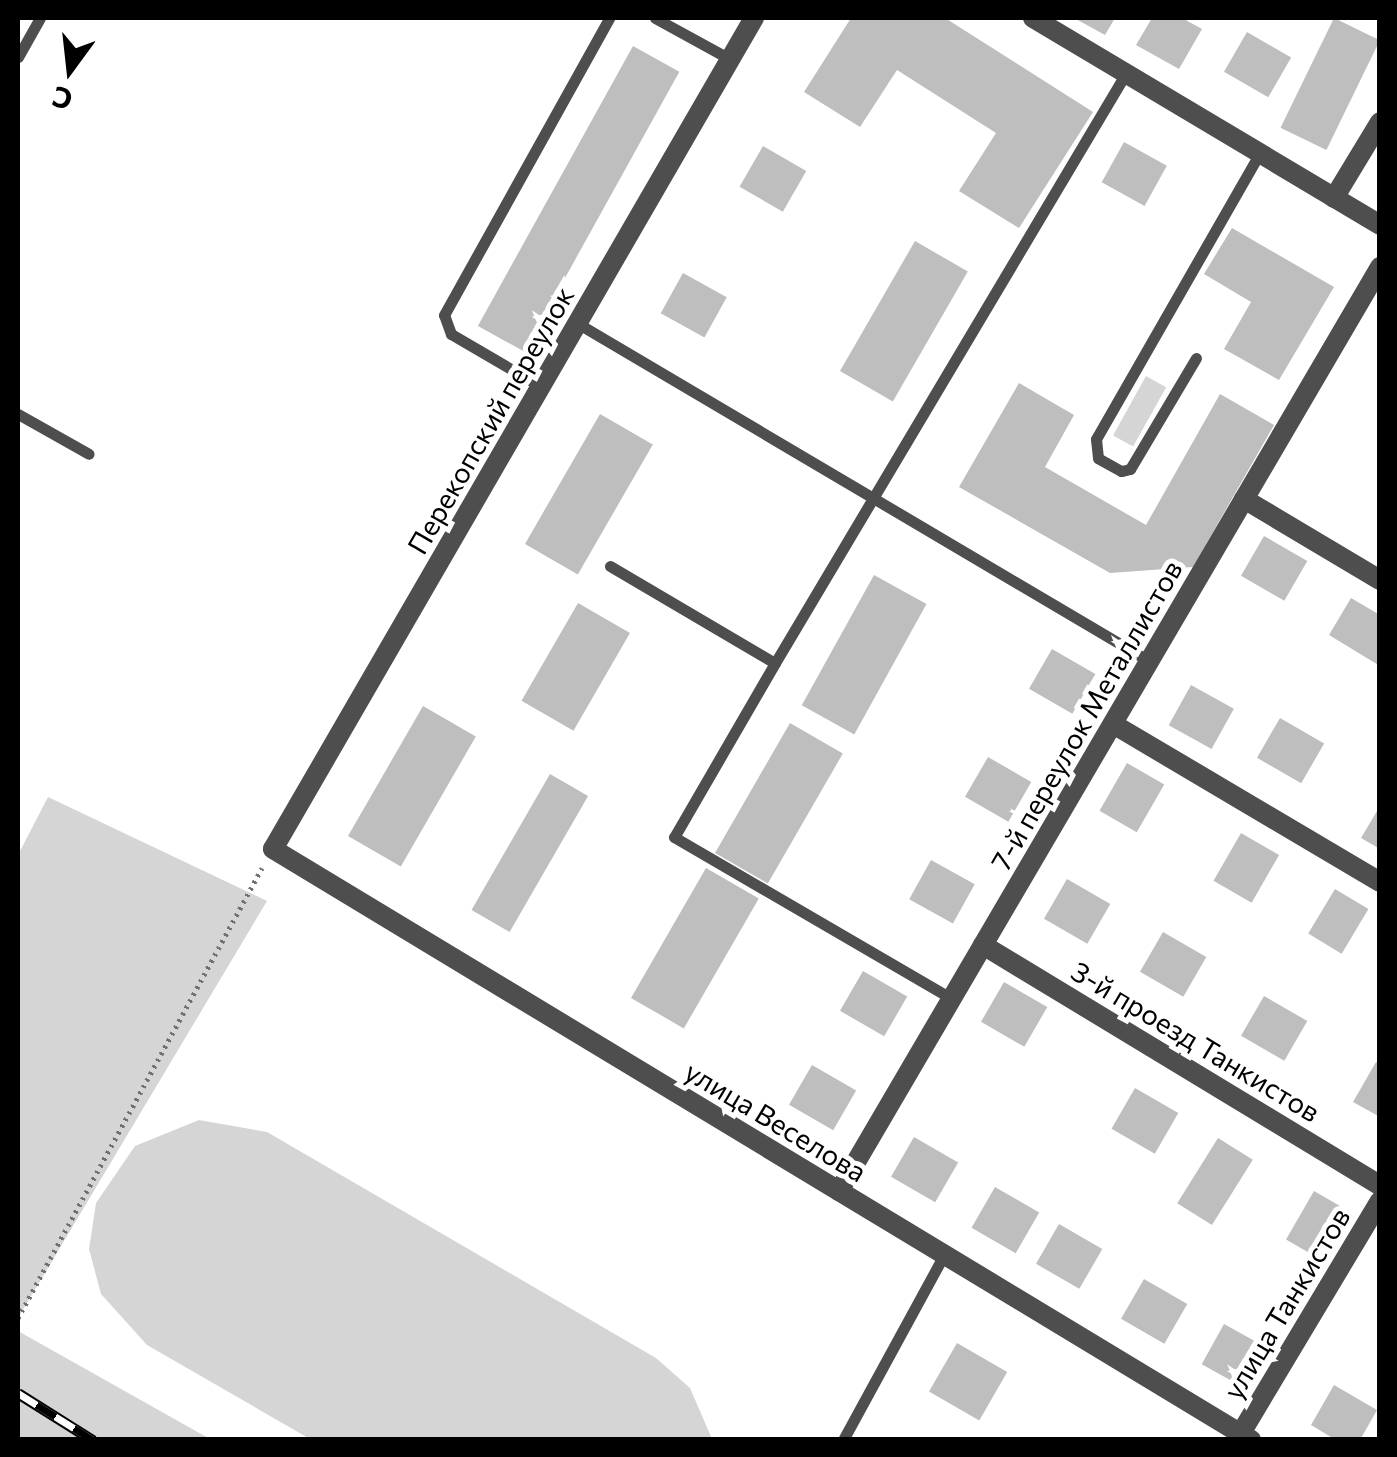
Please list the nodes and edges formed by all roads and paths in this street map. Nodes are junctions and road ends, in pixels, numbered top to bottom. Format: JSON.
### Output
{"nodes":[{"id":1,"x":40,"y":18,"type":"edge"},
{"id":2,"x":609,"y":18,"type":"edge"},
{"id":3,"x":655,"y":18,"type":"edge"},
{"id":4,"x":754,"y":18,"type":"edge"},
{"id":5,"x":1033,"y":18,"type":"edge"},
{"id":6,"x":18,"y":58,"type":"edge"},
{"id":7,"x":730,"y":59,"type":"junction"},
{"id":8,"x":1126,"y":73,"type":"junction"},
{"id":9,"x":1380,"y":122,"type":"edge"},
{"id":10,"x":1260,"y":154,"type":"junction"},
{"id":11,"x":1334,"y":198,"type":"junction"},
{"id":12,"x":1380,"y":226,"type":"edge"},
{"id":13,"x":1380,"y":267,"type":"edge"},
{"id":14,"x":577,"y":323,"type":"junction"},
{"id":15,"x":1196,"y":358,"type":"dead end"},
{"id":16,"x":540,"y":386,"type":"junction"},
{"id":17,"x":18,"y":414,"type":"edge"},
{"id":18,"x":88,"y":454,"type":"dead end"},
{"id":19,"x":872,"y":498,"type":"junction"},
{"id":20,"x":1244,"y":500,"type":"junction"},
{"id":21,"x":610,"y":566,"type":"dead end"},
{"id":22,"x":1380,"y":580,"type":"edge"},
{"id":23,"x":1149,"y":662,"type":"junction"},
{"id":24,"x":775,"y":663,"type":"junction"},
{"id":25,"x":1112,"y":724,"type":"junction"},
{"id":26,"x":273,"y":849,"type":"junction"},
{"id":27,"x":1380,"y":882,"type":"edge"},
{"id":28,"x":984,"y":945,"type":"junction"},
{"id":29,"x":952,"y":1000,"type":"junction"},
{"id":30,"x":1380,"y":1185,"type":"edge"},
{"id":31,"x":840,"y":1191,"type":"junction"},
{"id":32,"x":1380,"y":1201,"type":"edge"},
{"id":33,"x":944,"y":1254,"type":"junction"},
{"id":34,"x":18,"y":1318,"type":"edge"},
{"id":35,"x":1235,"y":1434,"type":"edge"},
{"id":36,"x":843,"y":1440,"type":"edge"}],
"edges":[{"from":1,"to":6,"type":"lane"},
{"from":2,"to":16,"type":"lane"},
{"from":3,"to":7,"type":"lane"},
{"from":4,"to":7,"type":"street","name":"Перекопский переулок"},
{"from":5,"to":8,"type":"street"},
{"from":7,"to":14,"type":"street","name":"Перекопский переулок"},
{"from":8,"to":10,"type":"street"},
{"from":8,"to":19,"type":"lane"},
{"from":9,"to":11,"type":"street"},
{"from":10,"to":11,"type":"street"},
{"from":10,"to":15,"type":"lane"},
{"from":11,"to":12,"type":"street"},
{"from":13,"to":20,"type":"street","name":"7-й переулок Металлистов"},
{"from":14,"to":16,"type":"street","name":"Перекопский переулок"},
{"from":14,"to":19,"type":"lane"},
{"from":16,"to":26,"type":"street","name":"Перекопский переулок"},
{"from":17,"to":18,"type":"lane"},
{"from":19,"to":23,"type":"lane"},
{"from":19,"to":24,"type":"lane"},
{"from":20,"to":22,"type":"street"},
{"from":20,"to":23,"type":"street","name":"7-й переулок Металлистов"},
{"from":21,"to":24,"type":"lane"},
{"from":23,"to":25,"type":"street","name":"7-й переулок Металлистов"},
{"from":24,"to":29,"type":"lane"},
{"from":25,"to":27,"type":"street"},
{"from":25,"to":28,"type":"street","name":"7-й переулок Металлистов"},
{"from":26,"to":31,"type":"street","name":"улица Веселова"},
{"from":26,"to":34,"type":"path"},
{"from":28,"to":29,"type":"street","name":"7-й переулок Металлистов"},
{"from":28,"to":30,"type":"street","name":"3-й проезд Танкистов"},
{"from":29,"to":31,"type":"street","name":"7-й переулок Металлистов"},
{"from":31,"to":33,"type":"street","name":"улица Веселова"},
{"from":32,"to":35,"type":"street","name":"улица Танкистов"},
{"from":33,"to":35,"type":"street","name":"улица Веселова"},
{"from":33,"to":36,"type":"lane"}]}
